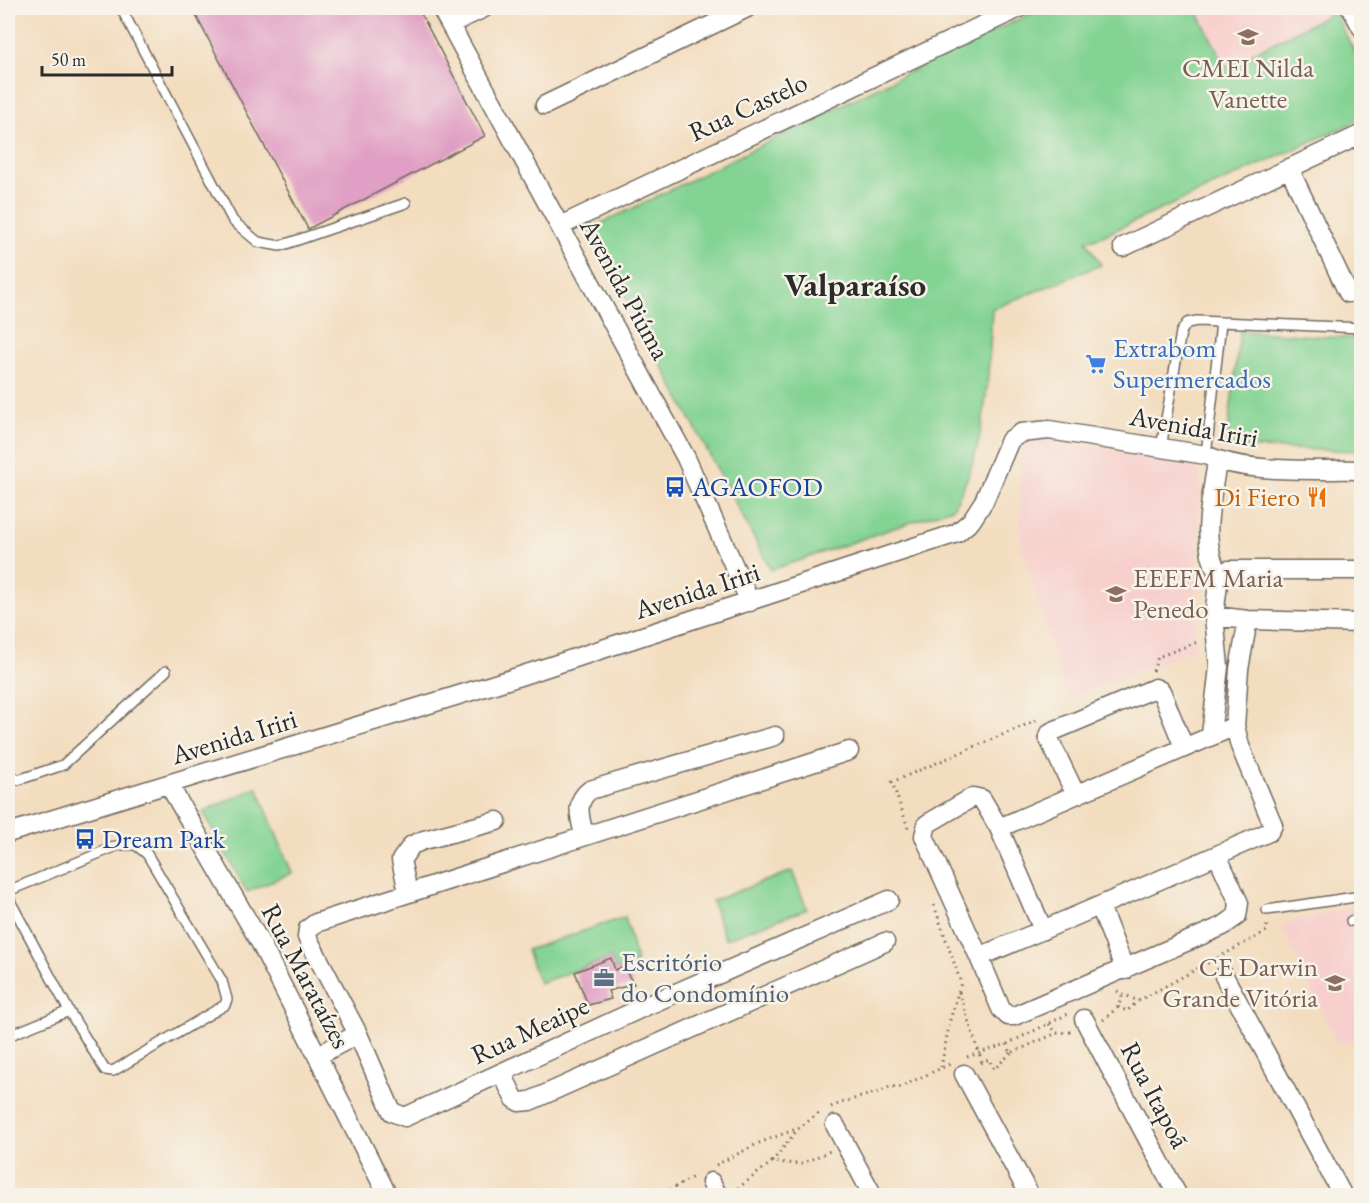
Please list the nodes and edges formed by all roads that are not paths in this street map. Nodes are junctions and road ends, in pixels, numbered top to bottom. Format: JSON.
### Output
{"nodes":[{"id":1,"x":121,"y":8,"type":"edge"},
{"id":2,"x":441,"y":8,"type":"edge"},
{"id":3,"x":484,"y":8,"type":"edge"},
{"id":4,"x":747,"y":8,"type":"edge"},
{"id":5,"x":1019,"y":8,"type":"edge"},
{"id":6,"x":1352,"y":8,"type":"edge"},
{"id":7,"x":722,"y":13,"type":"edge"},
{"id":8,"x":450,"y":24,"type":"junction"},
{"id":9,"x":1362,"y":28,"type":"edge"},
{"id":10,"x":544,"y":105,"type":"dead end"},
{"id":11,"x":1362,"y":134,"type":"edge"},
{"id":12,"x":1289,"y":168,"type":"junction"},
{"id":13,"x":406,"y":203,"type":"dead end"},
{"id":14,"x":560,"y":226,"type":"junction"},
{"id":15,"x":1123,"y":247,"type":"dead end"},
{"id":16,"x":1348,"y":292,"type":"dead end"},
{"id":17,"x":1221,"y":323,"type":"junction"},
{"id":18,"x":1362,"y":328,"type":"edge"},
{"id":19,"x":1161,"y":448,"type":"junction"},
{"id":20,"x":1212,"y":458,"type":"junction"},
{"id":21,"x":1362,"y":470,"type":"edge"},
{"id":22,"x":1362,"y":570,"type":"edge"},
{"id":23,"x":1219,"y":576,"type":"junction"},
{"id":24,"x":750,"y":602,"type":"junction"},
{"id":25,"x":1214,"y":616,"type":"junction"},
{"id":26,"x":1248,"y":620,"type":"junction"},
{"id":27,"x":1362,"y":623,"type":"edge"},
{"id":28,"x":166,"y":671,"type":"dead end"},
{"id":29,"x":1235,"y":726,"type":"junction"},
{"id":30,"x":1211,"y":734,"type":"junction"},
{"id":31,"x":774,"y":736,"type":"dead end"},
{"id":32,"x":1184,"y":747,"type":"junction"},
{"id":33,"x":849,"y":751,"type":"dead end"},
{"id":34,"x":8,"y":773,"type":"edge"},
{"id":35,"x":169,"y":785,"type":"junction"},
{"id":36,"x":1075,"y":793,"type":"junction"},
{"id":37,"x":496,"y":821,"type":"dead end"},
{"id":38,"x":999,"y":828,"type":"junction"},
{"id":39,"x":8,"y":833,"type":"edge"},
{"id":40,"x":584,"y":835,"type":"junction"},
{"id":41,"x":1217,"y":855,"type":"junction"},
{"id":42,"x":8,"y":891,"type":"edge"},
{"id":43,"x":408,"y":892,"type":"junction"},
{"id":44,"x":1362,"y":896,"type":"edge"},
{"id":45,"x":8,"y":897,"type":"edge"},
{"id":46,"x":889,"y":900,"type":"dead end"},
{"id":47,"x":1100,"y":906,"type":"junction"},
{"id":48,"x":1267,"y":910,"type":"road end"},
{"id":49,"x":1362,"y":919,"type":"edge"},
{"id":50,"x":1350,"y":921,"type":"dead end"},
{"id":51,"x":1043,"y":930,"type":"junction"},
{"id":52,"x":885,"y":942,"type":"dead end"},
{"id":53,"x":979,"y":957,"type":"junction"},
{"id":54,"x":1125,"y":970,"type":"junction"},
{"id":55,"x":1224,"y":976,"type":"dead end"},
{"id":56,"x":69,"y":1011,"type":"junction"},
{"id":57,"x":1081,"y":1014,"type":"road end"},
{"id":58,"x":358,"y":1034,"type":"junction"},
{"id":59,"x":8,"y":1036,"type":"edge"},
{"id":60,"x":317,"y":1056,"type":"junction"},
{"id":61,"x":502,"y":1073,"type":"junction"},
{"id":62,"x":964,"y":1074,"type":"road end"},
{"id":63,"x":835,"y":1125,"type":"dead end"},
{"id":64,"x":388,"y":1196,"type":"edge"},
{"id":65,"x":873,"y":1196,"type":"edge"},
{"id":66,"x":1030,"y":1196,"type":"edge"},
{"id":67,"x":1178,"y":1196,"type":"edge"},
{"id":68,"x":1343,"y":1196,"type":"edge"}],
"edges":[{"from":1,"to":13,"type":"lane"},
{"from":2,"to":8,"type":"street","name":"Avenida Piúma"},
{"from":3,"to":8,"type":"street"},
{"from":4,"to":7,"type":"street"},
{"from":5,"to":14,"type":"street","name":"Rua Castelo"},
{"from":6,"to":9,"type":"street"},
{"from":7,"to":10,"type":"street"},
{"from":8,"to":14,"type":"street","name":"Avenida Piúma"},
{"from":11,"to":12,"type":"street"},
{"from":12,"to":15,"type":"street"},
{"from":12,"to":16,"type":"street"},
{"from":14,"to":24,"type":"street","name":"Avenida Piúma"},
{"from":17,"to":18,"type":"lane"},
{"from":17,"to":19,"type":"lane"},
{"from":17,"to":20,"type":"lane"},
{"from":19,"to":20,"type":"street","name":"Avenida Iriri"},
{"from":19,"to":24,"type":"street","name":"Avenida Iriri"},
{"from":20,"to":21,"type":"street","name":"Avenida Iriri"},
{"from":20,"to":23,"type":"street"},
{"from":22,"to":23,"type":"street"},
{"from":23,"to":25,"type":"street"},
{"from":24,"to":35,"type":"street","name":"Avenida Iriri"},
{"from":25,"to":26,"type":"street"},
{"from":25,"to":30,"type":"street"},
{"from":26,"to":27,"type":"street"},
{"from":26,"to":29,"type":"street"},
{"from":28,"to":34,"type":"lane"},
{"from":29,"to":30,"type":"street"},
{"from":29,"to":41,"type":"street"},
{"from":30,"to":32,"type":"street"},
{"from":31,"to":40,"type":"street"},
{"from":32,"to":36,"type":"street"},
{"from":32,"to":36,"type":"street"},
{"from":33,"to":40,"type":"street"},
{"from":35,"to":39,"type":"street","name":"Avenida Iriri"},
{"from":35,"to":60,"type":"street","name":"Rua Marataízes"},
{"from":36,"to":38,"type":"street"},
{"from":37,"to":43,"type":"street"},
{"from":38,"to":51,"type":"street"},
{"from":38,"to":53,"type":"street"},
{"from":40,"to":43,"type":"street"},
{"from":41,"to":47,"type":"street"},
{"from":41,"to":54,"type":"street"},
{"from":42,"to":56,"type":"lane"},
{"from":43,"to":58,"type":"street"},
{"from":44,"to":48,"type":"lane"},
{"from":45,"to":56,"type":"lane"},
{"from":46,"to":61,"type":"street","name":"Rua Meaipe"},
{"from":47,"to":51,"type":"street"},
{"from":47,"to":54,"type":"street"},
{"from":49,"to":50,"type":"lane"},
{"from":51,"to":53,"type":"street"},
{"from":52,"to":61,"type":"street"},
{"from":53,"to":54,"type":"street"},
{"from":55,"to":68,"type":"street"},
{"from":56,"to":59,"type":"lane"},
{"from":57,"to":67,"type":"street","name":"Rua Itapoã"},
{"from":58,"to":60,"type":"street"},
{"from":58,"to":61,"type":"street","name":"Rua Meaipe"},
{"from":60,"to":64,"type":"street","name":"Rua Marataízes"},
{"from":62,"to":66,"type":"street"},
{"from":63,"to":65,"type":"street"}]}
